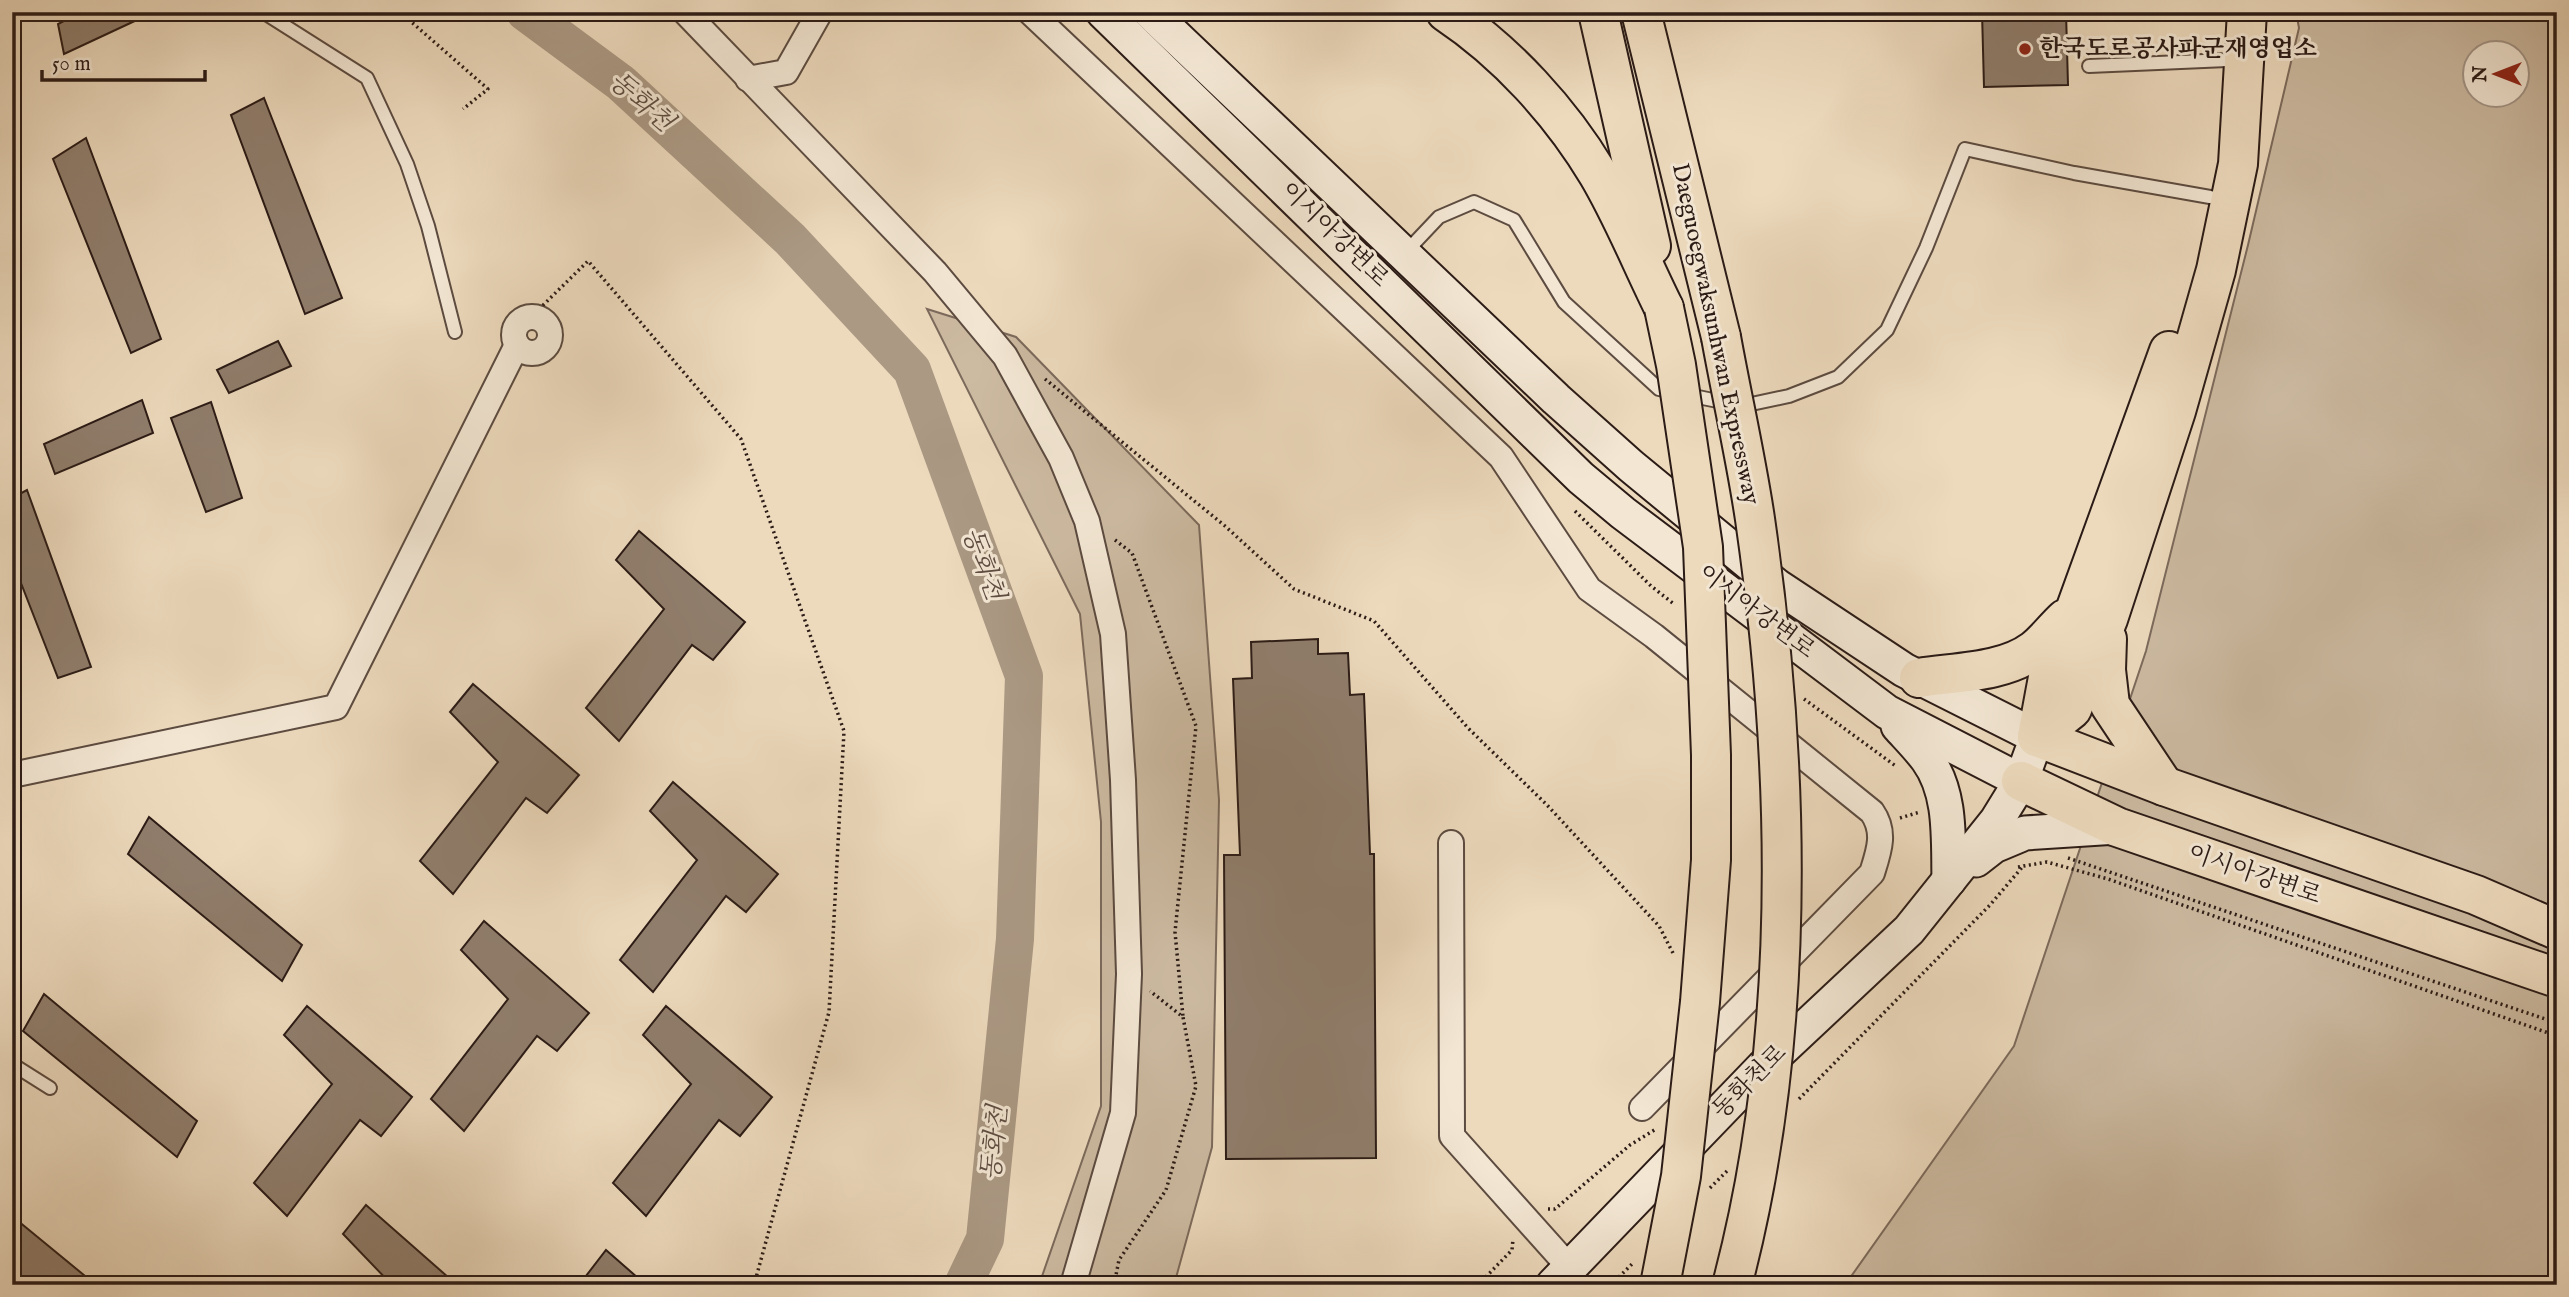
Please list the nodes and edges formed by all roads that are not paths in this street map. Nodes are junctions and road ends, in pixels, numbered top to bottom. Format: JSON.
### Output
{"nodes":[{"id":1,"x":263,"y":12,"type":"edge"},
{"id":2,"x":685,"y":12,"type":"edge"},
{"id":3,"x":820,"y":12,"type":"edge"},
{"id":4,"x":1030,"y":12,"type":"edge"},
{"id":5,"x":1104,"y":12,"type":"edge"},
{"id":6,"x":1150,"y":12,"type":"edge"},
{"id":7,"x":1446,"y":12,"type":"edge"},
{"id":8,"x":1598,"y":12,"type":"edge"},
{"id":9,"x":1641,"y":12,"type":"edge"},
{"id":10,"x":2226,"y":12,"type":"edge"},
{"id":11,"x":2247,"y":12,"type":"edge"},
{"id":12,"x":2227,"y":60,"type":"junction"},
{"id":13,"x":2089,"y":65,"type":"dead end"},
{"id":14,"x":748,"y":79,"type":"junction"},
{"id":15,"x":2210,"y":197,"type":"junction"},
{"id":16,"x":1404,"y":254,"type":"junction"},
{"id":17,"x":1664,"y":308,"type":"junction"},
{"id":18,"x":531,"y":317,"type":"road end"},
{"id":19,"x":455,"y":332,"type":"dead end"},
{"id":20,"x":2092,"y":614,"type":"junction"},
{"id":21,"x":1919,"y":678,"type":"junction"},
{"id":22,"x":1887,"y":712,"type":"junction"},
{"id":23,"x":2037,"y":737,"type":"junction"},
{"id":24,"x":12,"y":775,"type":"edge"},
{"id":25,"x":2021,"y":781,"type":"junction"},
{"id":26,"x":2164,"y":786,"type":"junction"},
{"id":27,"x":2117,"y":827,"type":"junction"},
{"id":28,"x":1451,"y":843,"type":"dead end"},
{"id":29,"x":1948,"y":880,"type":"junction"},
{"id":30,"x":2557,"y":930,"type":"edge"},
{"id":31,"x":2557,"y":978,"type":"edge"},
{"id":32,"x":12,"y":1064,"type":"edge"},
{"id":33,"x":50,"y":1088,"type":"dead end"},
{"id":34,"x":1642,"y":1108,"type":"dead end"},
{"id":35,"x":1650,"y":1270,"type":"edge"},
{"id":36,"x":1562,"y":1277,"type":"edge"},
{"id":37,"x":1073,"y":1285,"type":"edge"},
{"id":38,"x":1732,"y":1285,"type":"edge"}],
"edges":[{"from":1,"to":19,"type":"lane"},
{"from":2,"to":14,"type":"street"},
{"from":3,"to":14,"type":"street"},
{"from":4,"to":34,"type":"street"},
{"from":5,"to":22,"type":"main road","name":"이시아강변로"},
{"from":6,"to":16,"type":"main road","name":"이시아강변로"},
{"from":7,"to":17,"type":"highway"},
{"from":8,"to":17,"type":"highway","name":"Daeguoegwaksunhwan Expressway"},
{"from":9,"to":38,"type":"highway","name":"Daeguoegwaksunhwan Expressway","bridge":true},
{"from":10,"to":12,"type":"highway"},
{"from":11,"to":20,"type":"highway"},
{"from":12,"to":13,"type":"lane"},
{"from":12,"to":15,"type":"highway"},
{"from":14,"to":37,"type":"street"},
{"from":15,"to":16,"type":"lane"},
{"from":15,"to":20,"type":"highway"},
{"from":16,"to":21,"type":"main road","name":"이시아강변로"},
{"from":17,"to":35,"type":"highway","name":"Daeguoegwaksunhwan Expressway","bridge":true},
{"from":18,"to":24,"type":"street"},
{"from":20,"to":21,"type":"highway"},
{"from":20,"to":23,"type":"highway"},
{"from":20,"to":26,"type":"highway"},
{"from":21,"to":23,"type":"main road","name":"이시아강변로"},
{"from":22,"to":25,"type":"main road","name":"이시아강변로"},
{"from":22,"to":29,"type":"main road"},
{"from":23,"to":25,"type":"main road"},
{"from":23,"to":26,"type":"highway","name":"이시아강변로"},
{"from":25,"to":27,"type":"highway","name":"이시아강변로"},
{"from":25,"to":29,"type":"main road"},
{"from":26,"to":30,"type":"highway","name":"이시아강변로"},
{"from":27,"to":29,"type":"main road"},
{"from":27,"to":31,"type":"highway","name":"이시아강변로"},
{"from":28,"to":36,"type":"street"},
{"from":29,"to":36,"type":"main road","name":"동화천로"},
{"from":32,"to":33,"type":"lane"}]}
